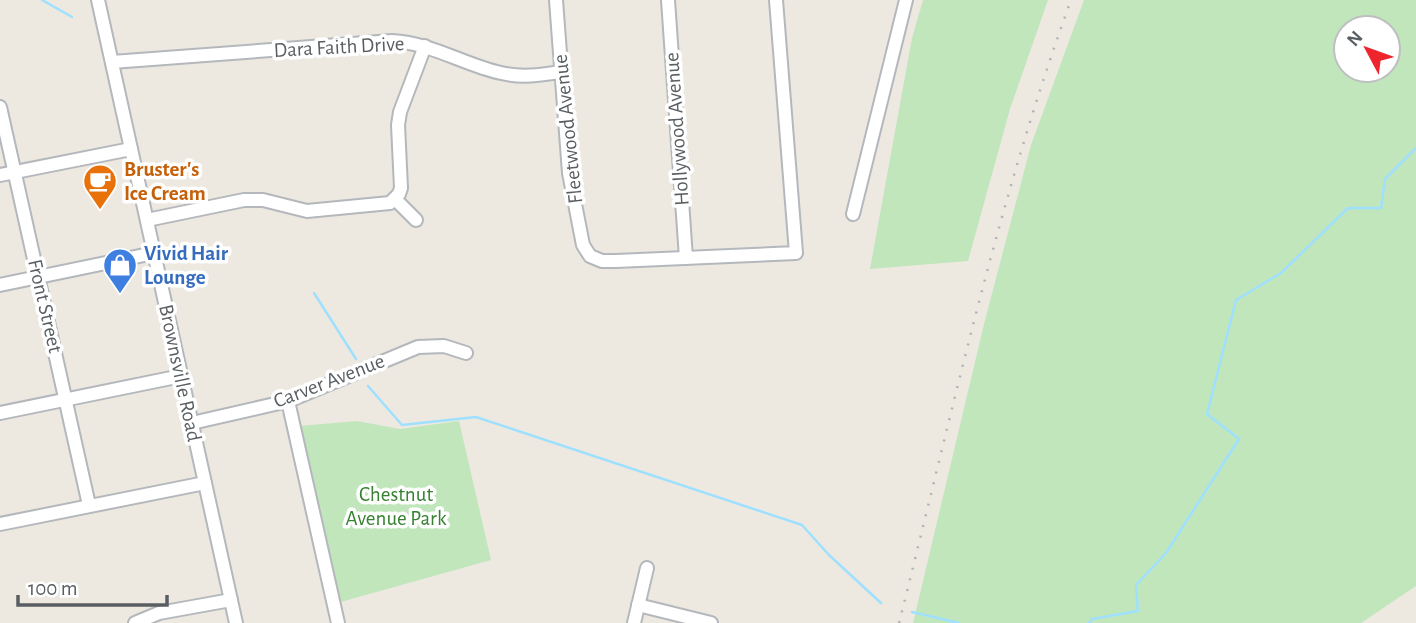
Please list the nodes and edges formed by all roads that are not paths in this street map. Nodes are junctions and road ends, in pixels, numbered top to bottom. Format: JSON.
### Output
{"nodes":[{"id":1,"x":98,"y":0,"type":"edge"},
{"id":2,"x":556,"y":0,"type":"edge"},
{"id":3,"x":668,"y":0,"type":"edge"},
{"id":4,"x":776,"y":0,"type":"edge"},
{"id":5,"x":906,"y":0,"type":"edge"},
{"id":6,"x":425,"y":46,"type":"junction"},
{"id":7,"x":112,"y":62,"type":"junction"},
{"id":8,"x":561,"y":72,"type":"junction"},
{"id":9,"x":0,"y":107,"type":"edge"},
{"id":10,"x":131,"y":149,"type":"junction"},
{"id":11,"x":7,"y":173,"type":"edge"},
{"id":12,"x":395,"y":199,"type":"junction"},
{"id":13,"x":853,"y":214,"type":"dead end"},
{"id":14,"x":147,"y":220,"type":"junction"},
{"id":15,"x":416,"y":220,"type":"dead end"},
{"id":16,"x":154,"y":253,"type":"junction"},
{"id":17,"x":686,"y":258,"type":"junction"},
{"id":18,"x":40,"y":278,"type":"junction"},
{"id":19,"x":0,"y":285,"type":"edge"},
{"id":20,"x":466,"y":353,"type":"dead end"},
{"id":21,"x":181,"y":376,"type":"junction"},
{"id":22,"x":66,"y":400,"type":"junction"},
{"id":23,"x":288,"y":401,"type":"junction"},
{"id":24,"x":0,"y":413,"type":"edge"},
{"id":25,"x":192,"y":423,"type":"junction"},
{"id":26,"x":205,"y":483,"type":"junction"},
{"id":27,"x":89,"y":505,"type":"junction"},
{"id":28,"x":0,"y":524,"type":"edge"},
{"id":29,"x":647,"y":568,"type":"dead end"},
{"id":30,"x":231,"y":600,"type":"junction"},
{"id":31,"x":638,"y":605,"type":"junction"},
{"id":32,"x":135,"y":623,"type":"edge"},
{"id":33,"x":236,"y":623,"type":"edge"},
{"id":34,"x":338,"y":623,"type":"edge"},
{"id":35,"x":634,"y":623,"type":"edge"},
{"id":36,"x":712,"y":623,"type":"edge"}],
"edges":[{"from":1,"to":7,"type":"street","name":"Brownsville Road"},
{"from":2,"to":8,"type":"street","name":"Fleetwood Avenue"},
{"from":3,"to":17,"type":"street","name":"Hollywood Avenue"},
{"from":4,"to":17,"type":"street"},
{"from":5,"to":13,"type":"street"},
{"from":6,"to":7,"type":"street","name":"Dara Faith Drive"},
{"from":6,"to":8,"type":"street","name":"Dara Faith Drive"},
{"from":6,"to":12,"type":"street"},
{"from":7,"to":10,"type":"street","name":"Brownsville Road"},
{"from":8,"to":17,"type":"street","name":"Fleetwood Avenue"},
{"from":9,"to":11,"type":"street","name":"Front Street"},
{"from":10,"to":11,"type":"street"},
{"from":10,"to":14,"type":"street","name":"Brownsville Road"},
{"from":11,"to":18,"type":"street","name":"Front Street"},
{"from":12,"to":14,"type":"street"},
{"from":12,"to":15,"type":"street"},
{"from":14,"to":16,"type":"street","name":"Brownsville Road"},
{"from":16,"to":18,"type":"street"},
{"from":16,"to":21,"type":"street","name":"Brownsville Road"},
{"from":18,"to":19,"type":"street"},
{"from":18,"to":22,"type":"street","name":"Front Street"},
{"from":20,"to":23,"type":"street","name":"Carver Avenue"},
{"from":21,"to":22,"type":"street"},
{"from":21,"to":25,"type":"street","name":"Brownsville Road"},
{"from":22,"to":24,"type":"street"},
{"from":22,"to":27,"type":"street","name":"Front Street"},
{"from":23,"to":25,"type":"street","name":"Carver Avenue"},
{"from":23,"to":34,"type":"street"},
{"from":25,"to":26,"type":"street","name":"Brownsville Road"},
{"from":26,"to":27,"type":"street"},
{"from":26,"to":30,"type":"street","name":"Brownsville Road"},
{"from":27,"to":28,"type":"street"},
{"from":29,"to":31,"type":"street"},
{"from":30,"to":32,"type":"street"},
{"from":30,"to":33,"type":"street","name":"Brownsville Road"},
{"from":31,"to":35,"type":"street"},
{"from":31,"to":36,"type":"street"}]}
